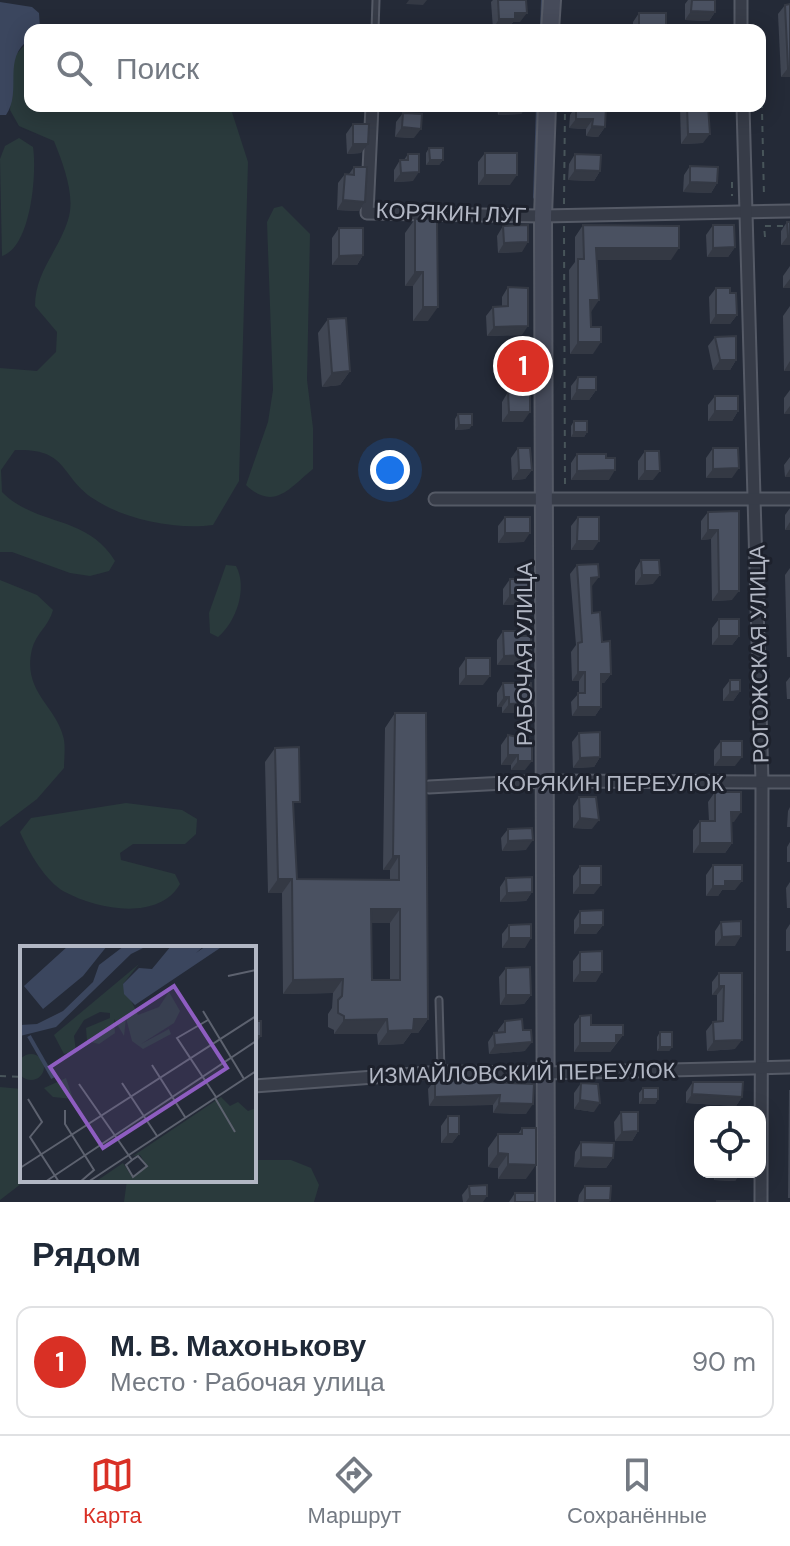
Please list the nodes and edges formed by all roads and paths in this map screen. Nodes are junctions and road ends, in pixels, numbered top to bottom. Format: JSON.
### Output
{"nodes":[{"id":1,"x":376,"y":0,"type":"edge"},
{"id":2,"x":552,"y":0,"type":"edge"},
{"id":3,"x":741,"y":0,"type":"edge"},
{"id":4,"x":375,"y":24,"type":"edge"},
{"id":5,"x":550,"y":24,"type":"edge"},
{"id":6,"x":741,"y":24,"type":"edge"},
{"id":7,"x":372,"y":112,"type":"edge"},
{"id":8,"x":547,"y":112,"type":"edge"},
{"id":9,"x":565,"y":112,"type":"edge"},
{"id":10,"x":743,"y":112,"type":"edge"},
{"id":11,"x":762,"y":112,"type":"edge"},
{"id":12,"x":764,"y":197,"type":"dead end"},
{"id":13,"x":744,"y":211,"type":"junction"},
{"id":14,"x":790,"y":211,"type":"edge"},
{"id":15,"x":543,"y":216,"type":"junction"},
{"id":16,"x":564,"y":216,"type":"junction"},
{"id":17,"x":790,"y":226,"type":"edge"},
{"id":18,"x":765,"y":237,"type":"dead end"},
{"id":19,"x":546,"y":497,"type":"junction"},
{"id":20,"x":565,"y":497,"type":"junction"},
{"id":21,"x":755,"y":498,"type":"junction"},
{"id":22,"x":435,"y":499,"type":"dead end"},
{"id":23,"x":790,"y":499,"type":"edge"},
{"id":24,"x":546,"y":781,"type":"junction"},
{"id":25,"x":762,"y":782,"type":"junction"},
{"id":26,"x":790,"y":782,"type":"edge"},
{"id":27,"x":429,"y":787,"type":"edge"},
{"id":28,"x":439,"y":1000,"type":"dead end"},
{"id":29,"x":790,"y":1067,"type":"edge"},
{"id":30,"x":760,"y":1068,"type":"junction"},
{"id":31,"x":441,"y":1072,"type":"junction"},
{"id":32,"x":545,"y":1073,"type":"junction"},
{"id":33,"x":0,"y":1076,"type":"edge"},
{"id":34,"x":20,"y":1077,"type":"edge"},
{"id":35,"x":256,"y":1086,"type":"edge"},
{"id":36,"x":546,"y":1202,"type":"edge"},
{"id":37,"x":761,"y":1202,"type":"edge"}],
"edges":[{"from":1,"to":4,"type":"lane"},
{"from":2,"to":5,"type":"main road"},
{"from":3,"to":6,"type":"street"},
{"from":7,"to":15,"type":"street","name":"КОРЯКИН ЛУГ"},
{"from":8,"to":15,"type":"main road","name":"РАБОЧАЯ УЛИЦА"},
{"from":9,"to":16,"type":"path"},
{"from":10,"to":13,"type":"street","name":"РОГОЖСКАЯ УЛИЦА"},
{"from":11,"to":12,"type":"path"},
{"from":13,"to":14,"type":"street"},
{"from":13,"to":16,"type":"street"},
{"from":13,"to":21,"type":"street","name":"РОГОЖСКАЯ УЛИЦА"},
{"from":15,"to":16,"type":"street"},
{"from":15,"to":19,"type":"main road","name":"РАБОЧАЯ УЛИЦА"},
{"from":16,"to":20,"type":"path"},
{"from":17,"to":18,"type":"path"},
{"from":19,"to":20,"type":"street"},
{"from":19,"to":22,"type":"street"},
{"from":19,"to":24,"type":"main road","name":"РАБОЧАЯ УЛИЦА"},
{"from":20,"to":21,"type":"street"},
{"from":21,"to":23,"type":"street"},
{"from":21,"to":25,"type":"street","name":"РОГОЖСКАЯ УЛИЦА"},
{"from":24,"to":25,"type":"street","name":"КОРЯКИН ПЕРЕУЛОК"},
{"from":24,"to":27,"type":"street","name":"КОРЯКИН ПЕРЕУЛОК"},
{"from":24,"to":32,"type":"main road","name":"РАБОЧАЯ УЛИЦА"},
{"from":25,"to":26,"type":"street","name":"КОРЯКИН ПЕРЕУЛОК"},
{"from":25,"to":30,"type":"street","name":"РОГОЖСКАЯ УЛИЦА"},
{"from":28,"to":31,"type":"lane"},
{"from":29,"to":30,"type":"street","name":"ИЗМАЙЛОВСКИЙ ПЕРЕУЛОК"},
{"from":30,"to":32,"type":"street","name":"ИЗМАЙЛОВСКИЙ ПЕРЕУЛОК"},
{"from":30,"to":37,"type":"street","name":"РОГОЖСКАЯ УЛИЦА"},
{"from":31,"to":32,"type":"street","name":"ИЗМАЙЛОВСКИЙ ПЕРЕУЛОК"},
{"from":31,"to":35,"type":"street","name":"ИЗМАЙЛОВСКИЙ ПЕРЕУЛОК"},
{"from":32,"to":36,"type":"main road","name":"РАБОЧАЯ УЛИЦА"},
{"from":33,"to":34,"type":"path"}]}
